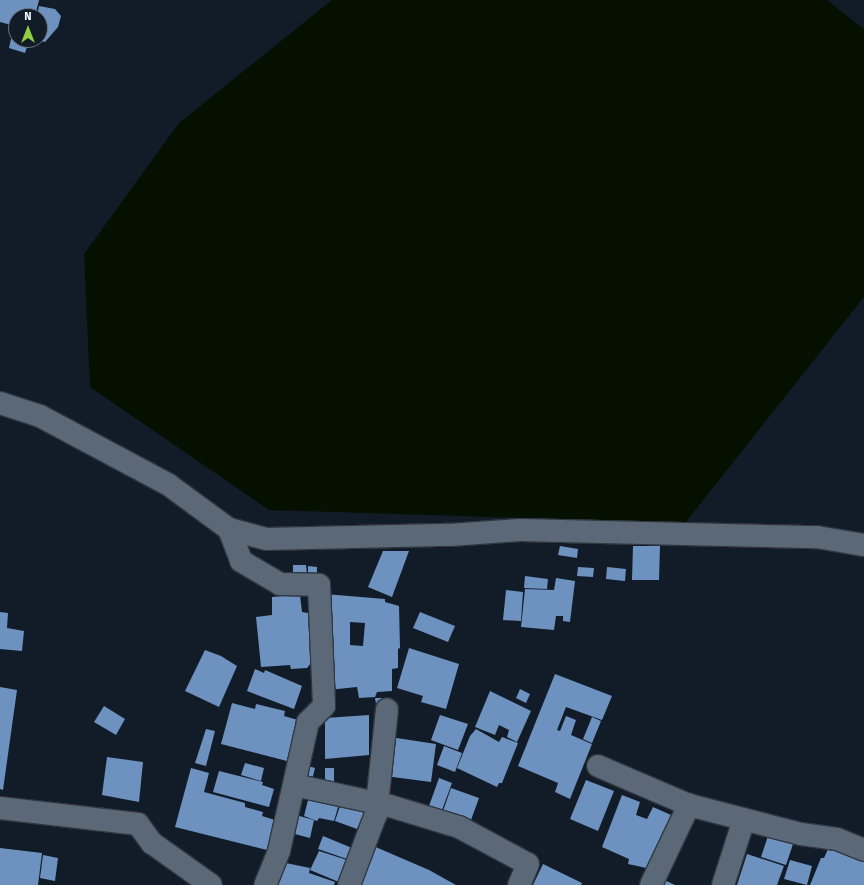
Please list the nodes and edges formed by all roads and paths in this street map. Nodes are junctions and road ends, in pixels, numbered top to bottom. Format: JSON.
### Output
{"nodes":[{"id":1,"x":0,"y":403,"type":"edge"},
{"id":2,"x":229,"y":529,"type":"junction"},
{"id":3,"x":864,"y":544,"type":"edge"},
{"id":4,"x":387,"y":710,"type":"dead end"},
{"id":5,"x":598,"y":766,"type":"dead end"},
{"id":6,"x":294,"y":785,"type":"junction"},
{"id":7,"x":378,"y":804,"type":"junction"},
{"id":8,"x":689,"y":805,"type":"junction"},
{"id":9,"x":0,"y":808,"type":"edge"},
{"id":10,"x":744,"y":819,"type":"junction"},
{"id":11,"x":864,"y":850,"type":"edge"},
{"id":12,"x":211,"y":885,"type":"edge"},
{"id":13,"x":265,"y":885,"type":"edge"},
{"id":14,"x":349,"y":885,"type":"edge"},
{"id":15,"x":518,"y":885,"type":"edge"},
{"id":16,"x":651,"y":885,"type":"edge"},
{"id":17,"x":723,"y":885,"type":"edge"}],
"edges":[{"from":1,"to":2,"type":"street"},
{"from":2,"to":3,"type":"street"},
{"from":2,"to":6,"type":"street"},
{"from":4,"to":7,"type":"street"},
{"from":5,"to":8,"type":"street"},
{"from":6,"to":7,"type":"street"},
{"from":6,"to":13,"type":"street"},
{"from":7,"to":14,"type":"street"},
{"from":7,"to":15,"type":"street"},
{"from":8,"to":10,"type":"street"},
{"from":8,"to":16,"type":"street"},
{"from":9,"to":12,"type":"street"},
{"from":10,"to":11,"type":"street"},
{"from":10,"to":17,"type":"street"}]}
